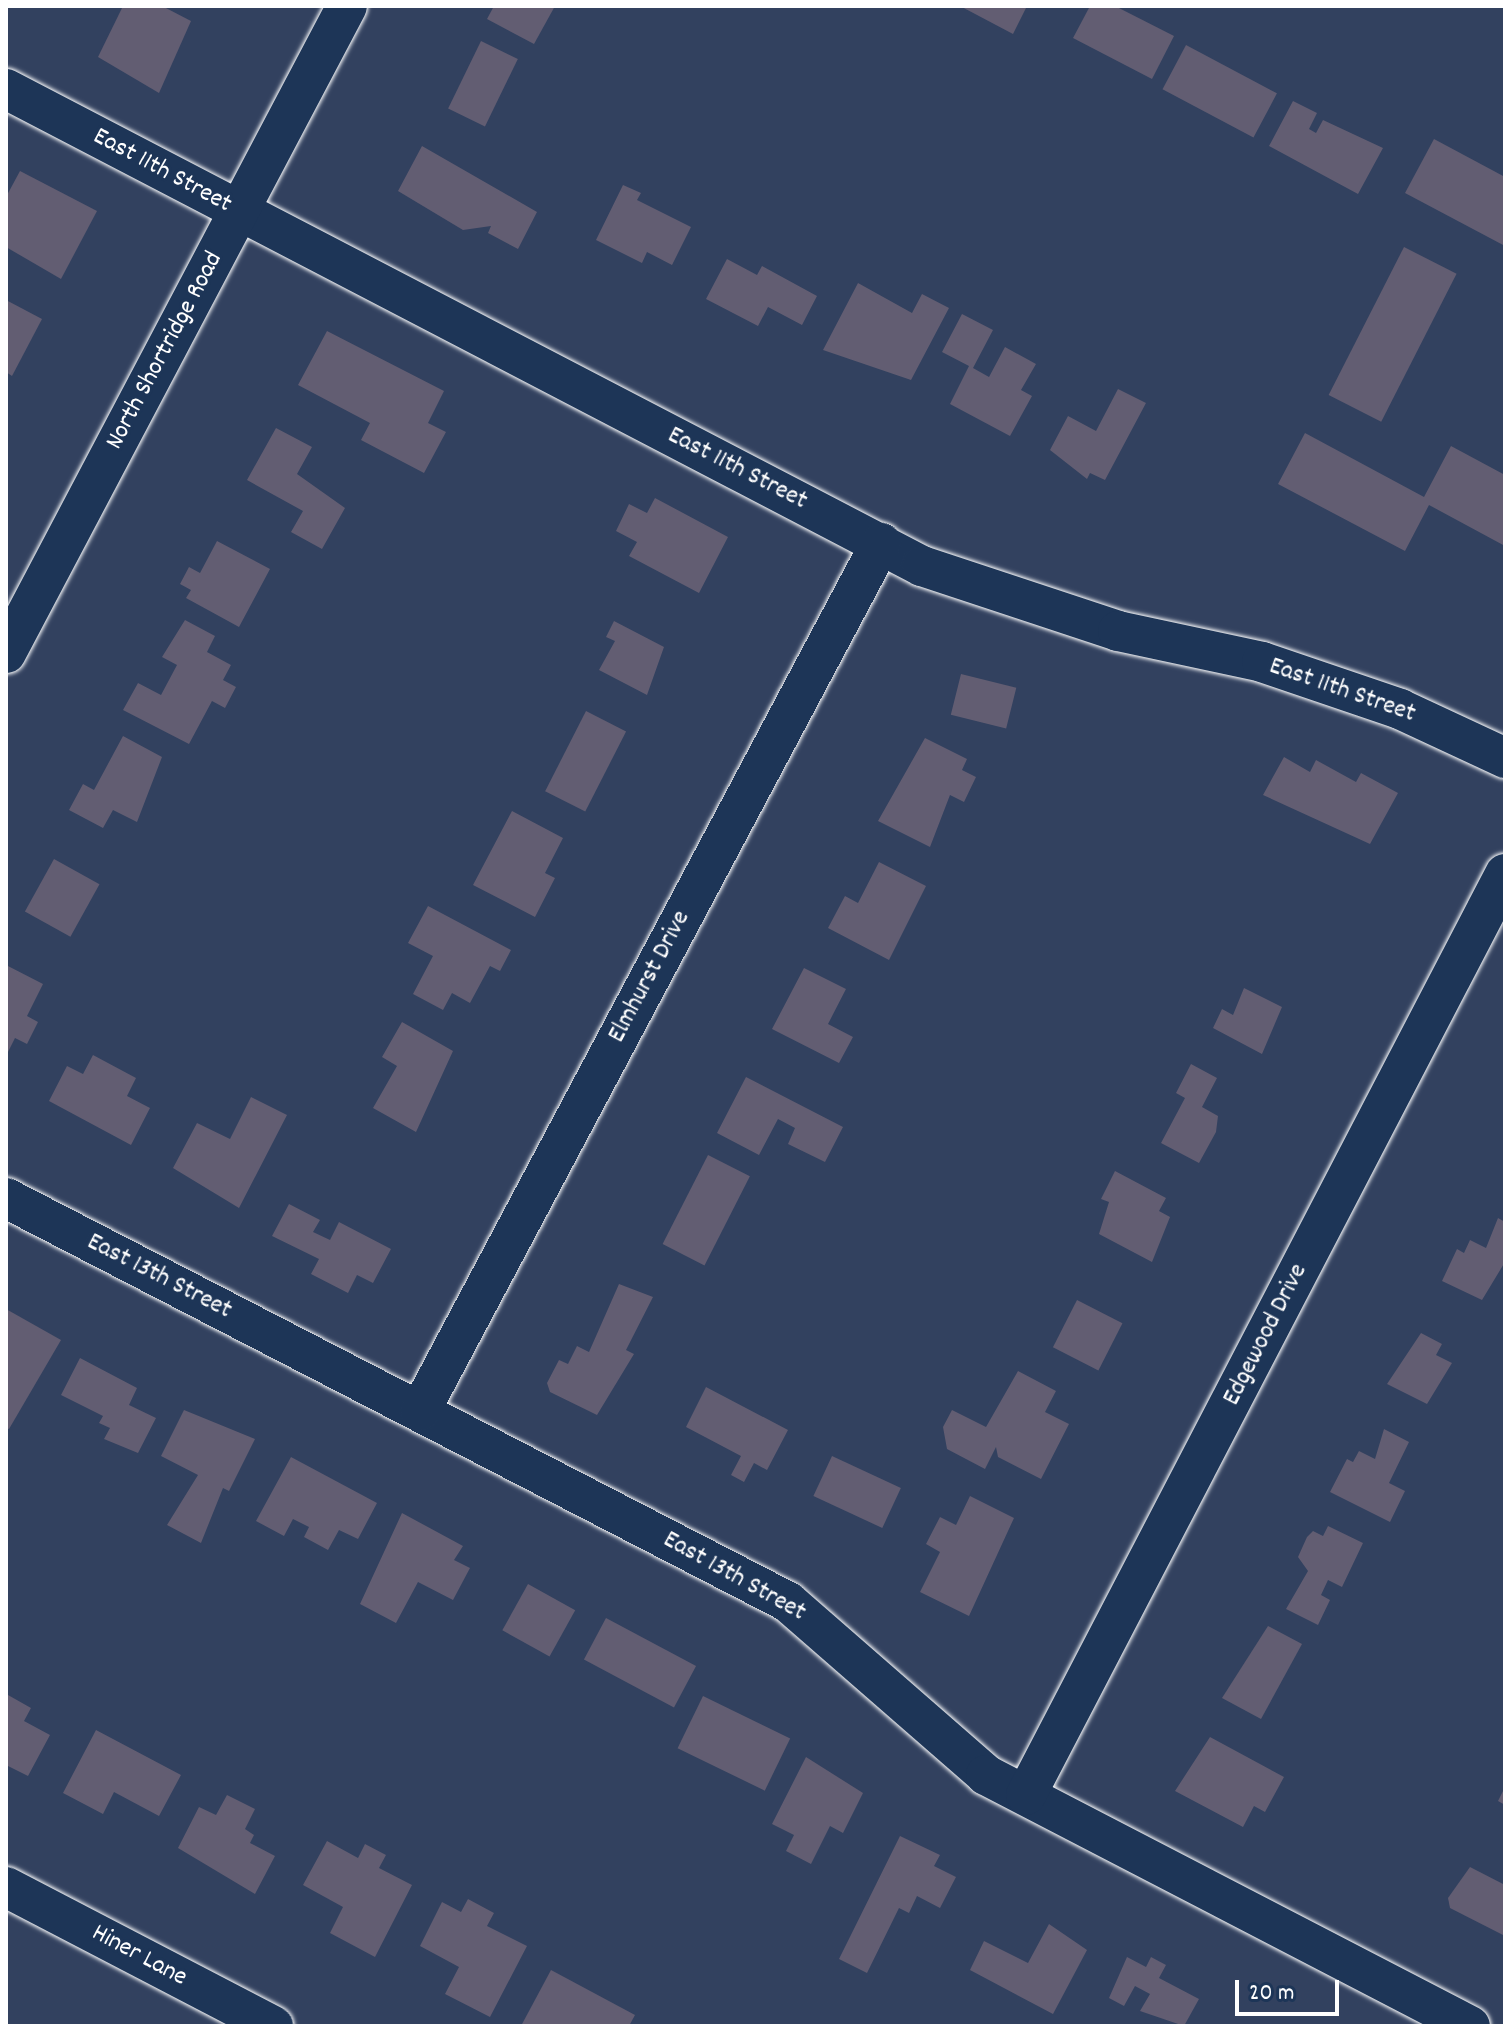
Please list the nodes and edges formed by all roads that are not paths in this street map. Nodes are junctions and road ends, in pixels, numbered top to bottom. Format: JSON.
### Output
{"nodes":[{"id":1,"x":347,"y":6,"type":"edge"},
{"id":2,"x":6,"y":89,"type":"edge"},
{"id":3,"x":239,"y":211,"type":"junction"},
{"id":4,"x":881,"y":543,"type":"junction"},
{"id":5,"x":6,"y":653,"type":"edge"},
{"id":6,"x":1505,"y":758,"type":"edge"},
{"id":7,"x":1505,"y":874,"type":"edge"},
{"id":8,"x":6,"y":1198,"type":"edge"},
{"id":9,"x":420,"y":1411,"type":"junction"},
{"id":10,"x":1026,"y":1795,"type":"junction"},
{"id":11,"x":6,"y":1887,"type":"edge"},
{"id":12,"x":273,"y":2026,"type":"edge"},
{"id":13,"x":1470,"y":2026,"type":"edge"}],
"edges":[{"from":1,"to":3,"type":"street","name":"North Shortridge Road"},
{"from":2,"to":3,"type":"street","name":"East 11th Street"},
{"from":3,"to":4,"type":"street","name":"East 11th Street"},
{"from":3,"to":5,"type":"street","name":"North Shortridge Road"},
{"from":4,"to":6,"type":"street","name":"East 11th Street"},
{"from":4,"to":9,"type":"street","name":"Elmhurst Drive"},
{"from":7,"to":10,"type":"street","name":"Edgewood Drive"},
{"from":8,"to":9,"type":"street","name":"East 13th Street"},
{"from":9,"to":10,"type":"street","name":"East 13th Street"},
{"from":10,"to":13,"type":"street","name":"East 13th Street"},
{"from":11,"to":12,"type":"street","name":"Hiner Lane"}]}
